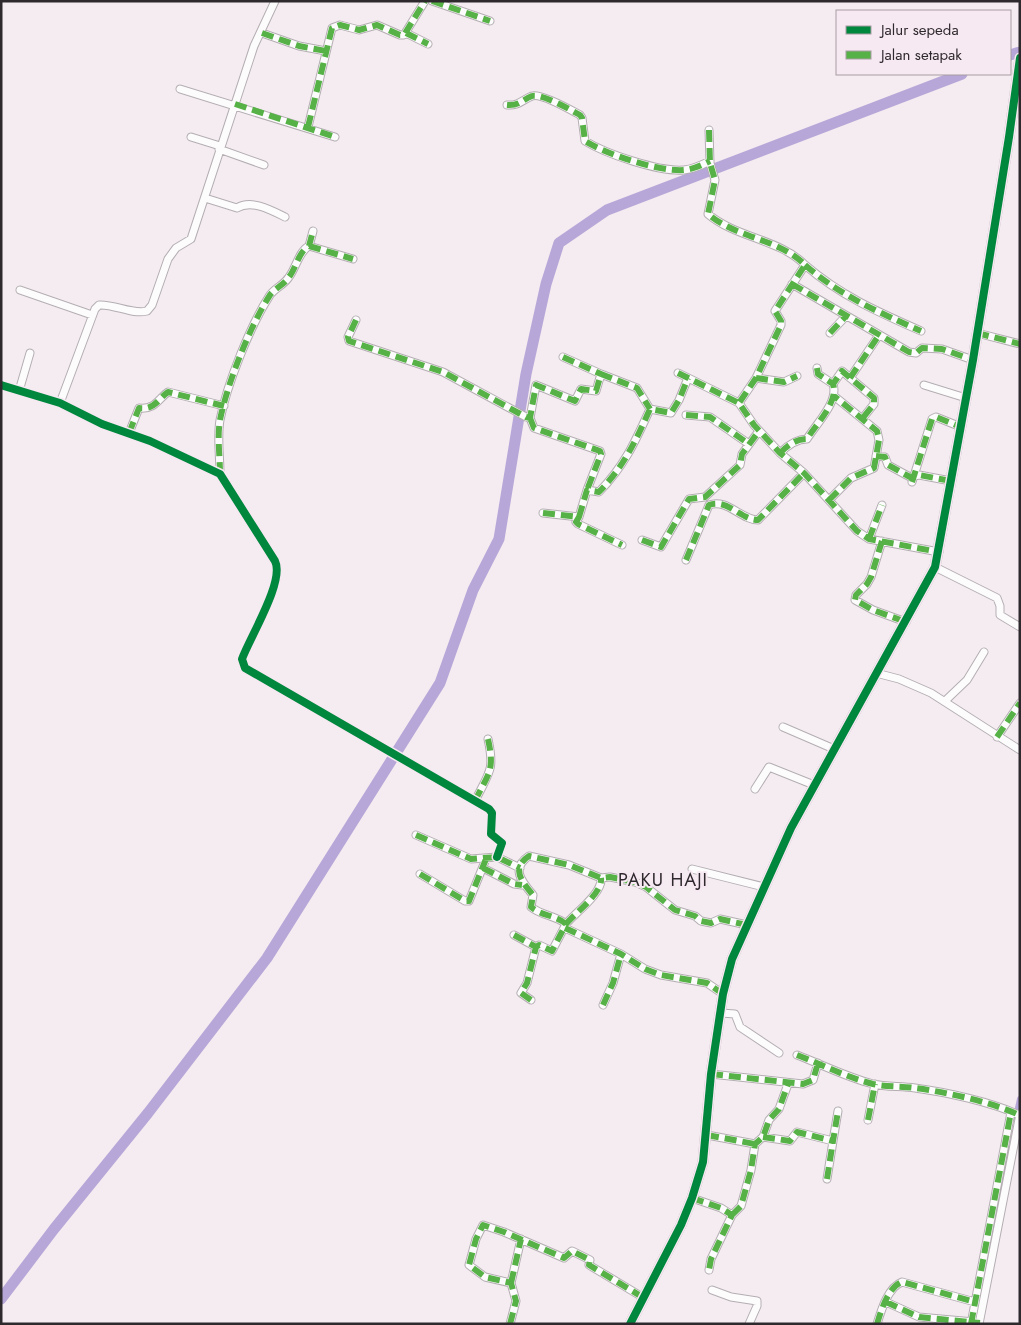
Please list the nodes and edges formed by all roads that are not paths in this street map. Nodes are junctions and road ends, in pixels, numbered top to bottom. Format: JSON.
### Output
{"nodes":[{"id":1,"x":275,"y":1,"type":"edge"},
{"id":2,"x":425,"y":1,"type":"edge"},
{"id":3,"x":432,"y":1,"type":"edge"},
{"id":4,"x":490,"y":21,"type":"dead end"},
{"id":5,"x":262,"y":33,"type":"junction"},
{"id":6,"x":406,"y":33,"type":"junction"},
{"id":7,"x":428,"y":44,"type":"dead end"},
{"id":8,"x":326,"y":51,"type":"junction"},
{"id":9,"x":1020,"y":58,"type":"edge"},
{"id":10,"x":180,"y":88,"type":"dead end"},
{"id":11,"x":235,"y":104,"type":"junction"},
{"id":12,"x":507,"y":105,"type":"dead end"},
{"id":13,"x":308,"y":127,"type":"junction"},
{"id":14,"x":709,"y":130,"type":"dead end"},
{"id":15,"x":190,"y":137,"type":"dead end"},
{"id":16,"x":335,"y":137,"type":"dead end"},
{"id":17,"x":219,"y":148,"type":"junction"},
{"id":18,"x":710,"y":162,"type":"junction"},
{"id":19,"x":264,"y":166,"type":"dead end"},
{"id":20,"x":205,"y":198,"type":"junction"},
{"id":21,"x":285,"y":217,"type":"dead end"},
{"id":22,"x":313,"y":231,"type":"dead end"},
{"id":23,"x":309,"y":246,"type":"junction"},
{"id":24,"x":353,"y":259,"type":"dead end"},
{"id":25,"x":805,"y":265,"type":"junction"},
{"id":26,"x":792,"y":284,"type":"junction"},
{"id":27,"x":20,"y":290,"type":"dead end"},
{"id":28,"x":92,"y":315,"type":"junction"},
{"id":29,"x":846,"y":316,"type":"junction"},
{"id":30,"x":356,"y":320,"type":"dead end"},
{"id":31,"x":921,"y":331,"type":"dead end"},
{"id":32,"x":830,"y":333,"type":"dead end"},
{"id":33,"x":977,"y":333,"type":"junction"},
{"id":34,"x":879,"y":335,"type":"junction"},
{"id":35,"x":1020,"y":344,"type":"edge"},
{"id":36,"x":30,"y":353,"type":"dead end"},
{"id":37,"x":563,"y":357,"type":"dead end"},
{"id":38,"x":973,"y":360,"type":"junction"},
{"id":39,"x":817,"y":368,"type":"dead end"},
{"id":40,"x":678,"y":373,"type":"dead end"},
{"id":41,"x":600,"y":374,"type":"junction"},
{"id":42,"x":797,"y":376,"type":"dead end"},
{"id":43,"x":688,"y":378,"type":"junction"},
{"id":44,"x":756,"y":378,"type":"junction"},
{"id":45,"x":850,"y":378,"type":"junction"},
{"id":46,"x":833,"y":384,"type":"junction"},
{"id":47,"x":1,"y":385,"type":"edge"},
{"id":48,"x":924,"y":385,"type":"dead end"},
{"id":49,"x":19,"y":391,"type":"junction"},
{"id":50,"x":834,"y":396,"type":"junction"},
{"id":51,"x":966,"y":398,"type":"junction"},
{"id":52,"x":60,"y":403,"type":"junction"},
{"id":53,"x":740,"y":404,"type":"junction"},
{"id":54,"x":224,"y":406,"type":"junction"},
{"id":55,"x":650,"y":409,"type":"junction"},
{"id":56,"x":686,"y":415,"type":"dead end"},
{"id":57,"x":528,"y":418,"type":"junction"},
{"id":58,"x":862,"y":419,"type":"junction"},
{"id":59,"x":961,"y":427,"type":"junction"},
{"id":60,"x":759,"y":431,"type":"junction"},
{"id":61,"x":129,"y":433,"type":"junction"},
{"id":62,"x":749,"y":444,"type":"junction"},
{"id":63,"x":780,"y":453,"type":"junction"},
{"id":64,"x":876,"y":456,"type":"junction"},
{"id":65,"x":804,"y":473,"type":"junction"},
{"id":66,"x":220,"y":474,"type":"junction"},
{"id":67,"x":913,"y":479,"type":"junction"},
{"id":68,"x":951,"y":482,"type":"junction"},
{"id":69,"x":587,"y":490,"type":"junction"},
{"id":70,"x":705,"y":497,"type":"junction"},
{"id":71,"x":829,"y":500,"type":"junction"},
{"id":72,"x":714,"y":503,"type":"junction"},
{"id":73,"x":882,"y":505,"type":"dead end"},
{"id":74,"x":543,"y":513,"type":"dead end"},
{"id":75,"x":579,"y":517,"type":"junction"},
{"id":76,"x":869,"y":539,"type":"junction"},
{"id":77,"x":642,"y":540,"type":"dead end"},
{"id":78,"x":882,"y":541,"type":"junction"},
{"id":79,"x":622,"y":545,"type":"dead end"},
{"id":80,"x":939,"y":552,"type":"junction"},
{"id":81,"x":686,"y":560,"type":"dead end"},
{"id":82,"x":935,"y":567,"type":"junction"},
{"id":83,"x":906,"y":622,"type":"junction"},
{"id":84,"x":1020,"y":627,"type":"edge"},
{"id":85,"x":984,"y":652,"type":"dead end"},
{"id":86,"x":876,"y":673,"type":"junction"},
{"id":87,"x":945,"y":701,"type":"junction"},
{"id":88,"x":1020,"y":703,"type":"edge"},
{"id":89,"x":783,"y":727,"type":"dead end"},
{"id":90,"x":997,"y":736,"type":"junction"},
{"id":91,"x":488,"y":739,"type":"dead end"},
{"id":92,"x":834,"y":749,"type":"junction"},
{"id":93,"x":1020,"y":750,"type":"edge"},
{"id":94,"x":814,"y":785,"type":"junction"},
{"id":95,"x":755,"y":789,"type":"dead end"},
{"id":96,"x":475,"y":801,"type":"junction"},
{"id":97,"x":416,"y":836,"type":"dead end"},
{"id":98,"x":497,"y":857,"type":"junction"},
{"id":99,"x":486,"y":859,"type":"junction"},
{"id":100,"x":483,"y":868,"type":"junction"},
{"id":101,"x":520,"y":868,"type":"junction"},
{"id":102,"x":692,"y":869,"type":"dead end"},
{"id":103,"x":420,"y":874,"type":"dead end"},
{"id":104,"x":601,"y":878,"type":"junction"},
{"id":105,"x":522,"y":885,"type":"junction"},
{"id":106,"x":764,"y":887,"type":"junction"},
{"id":107,"x":746,"y":925,"type":"junction"},
{"id":108,"x":566,"y":926,"type":"junction"},
{"id":109,"x":514,"y":935,"type":"dead end"},
{"id":110,"x":536,"y":947,"type":"junction"},
{"id":111,"x":621,"y":954,"type":"junction"},
{"id":112,"x":723,"y":994,"type":"junction"},
{"id":113,"x":531,"y":1000,"type":"dead end"},
{"id":114,"x":603,"y":1005,"type":"dead end"},
{"id":115,"x":721,"y":1013,"type":"junction"},
{"id":116,"x":779,"y":1053,"type":"dead end"},
{"id":117,"x":797,"y":1055,"type":"dead end"},
{"id":118,"x":818,"y":1063,"type":"junction"},
{"id":119,"x":711,"y":1074,"type":"junction"},
{"id":120,"x":788,"y":1084,"type":"junction"},
{"id":121,"x":875,"y":1084,"type":"junction"},
{"id":122,"x":838,"y":1111,"type":"dead end"},
{"id":123,"x":1016,"y":1114,"type":"edge"},
{"id":124,"x":868,"y":1120,"type":"dead end"},
{"id":125,"x":707,"y":1135,"type":"junction"},
{"id":126,"x":763,"y":1137,"type":"junction"},
{"id":127,"x":833,"y":1141,"type":"junction"},
{"id":128,"x":755,"y":1144,"type":"junction"},
{"id":129,"x":827,"y":1179,"type":"dead end"},
{"id":130,"x":692,"y":1198,"type":"junction"},
{"id":131,"x":732,"y":1215,"type":"junction"},
{"id":132,"x":521,"y":1239,"type":"junction"},
{"id":133,"x":709,"y":1270,"type":"dead end"},
{"id":134,"x":511,"y":1283,"type":"junction"},
{"id":135,"x":712,"y":1290,"type":"dead end"},
{"id":136,"x":644,"y":1298,"type":"junction"},
{"id":137,"x":886,"y":1302,"type":"junction"},
{"id":138,"x":975,"y":1302,"type":"junction"},
{"id":139,"x":939,"y":1321,"type":"edge"},
{"id":140,"x":976,"y":1323,"type":"edge"},
{"id":141,"x":510,"y":1324,"type":"edge"},
{"id":142,"x":630,"y":1324,"type":"edge"},
{"id":143,"x":749,"y":1324,"type":"edge"},
{"id":144,"x":877,"y":1324,"type":"edge"}],
"edges":[{"from":1,"to":5,"type":"street"},
{"from":2,"to":6,"type":"street"},
{"from":3,"to":4,"type":"street"},
{"from":5,"to":8,"type":"street"},
{"from":5,"to":11,"type":"street"},
{"from":6,"to":7,"type":"street"},
{"from":6,"to":8,"type":"street"},
{"from":8,"to":13,"type":"street"},
{"from":9,"to":33,"type":"street"},
{"from":10,"to":11,"type":"street"},
{"from":11,"to":13,"type":"street"},
{"from":11,"to":17,"type":"street"},
{"from":12,"to":18,"type":"street"},
{"from":13,"to":16,"type":"street"},
{"from":14,"to":18,"type":"street"},
{"from":15,"to":17,"type":"street"},
{"from":17,"to":19,"type":"street"},
{"from":17,"to":20,"type":"street"},
{"from":18,"to":25,"type":"street"},
{"from":20,"to":21,"type":"street"},
{"from":20,"to":28,"type":"street"},
{"from":22,"to":23,"type":"street"},
{"from":23,"to":24,"type":"street"},
{"from":23,"to":54,"type":"street"},
{"from":25,"to":26,"type":"street"},
{"from":25,"to":31,"type":"street"},
{"from":26,"to":29,"type":"street"},
{"from":26,"to":44,"type":"street"},
{"from":27,"to":28,"type":"street"},
{"from":28,"to":52,"type":"street"},
{"from":29,"to":32,"type":"street"},
{"from":29,"to":34,"type":"street"},
{"from":30,"to":57,"type":"street"},
{"from":33,"to":35,"type":"street"},
{"from":33,"to":38,"type":"street"},
{"from":34,"to":38,"type":"street"},
{"from":34,"to":45,"type":"street"},
{"from":36,"to":49,"type":"street"},
{"from":37,"to":41,"type":"street"},
{"from":38,"to":51,"type":"street"},
{"from":39,"to":46,"type":"street"},
{"from":40,"to":43,"type":"street"},
{"from":41,"to":55,"type":"street"},
{"from":41,"to":57,"type":"street"},
{"from":42,"to":44,"type":"street"},
{"from":43,"to":53,"type":"street"},
{"from":43,"to":55,"type":"street"},
{"from":44,"to":53,"type":"street"},
{"from":45,"to":46,"type":"street"},
{"from":45,"to":58,"type":"street"},
{"from":46,"to":50,"type":"street"},
{"from":47,"to":49,"type":"street"},
{"from":48,"to":51,"type":"street"},
{"from":49,"to":52,"type":"street"},
{"from":50,"to":58,"type":"street"},
{"from":50,"to":63,"type":"street"},
{"from":51,"to":59,"type":"street"},
{"from":52,"to":61,"type":"street"},
{"from":53,"to":60,"type":"street"},
{"from":54,"to":61,"type":"street"},
{"from":54,"to":66,"type":"street"},
{"from":55,"to":69,"type":"street"},
{"from":56,"to":62,"type":"street"},
{"from":57,"to":69,"type":"street"},
{"from":58,"to":64,"type":"street"},
{"from":59,"to":67,"type":"street"},
{"from":59,"to":68,"type":"street"},
{"from":60,"to":62,"type":"street"},
{"from":60,"to":63,"type":"street"},
{"from":61,"to":66,"type":"street"},
{"from":62,"to":70,"type":"street"},
{"from":63,"to":65,"type":"street"},
{"from":64,"to":67,"type":"street"},
{"from":64,"to":71,"type":"street"},
{"from":65,"to":71,"type":"street"},
{"from":65,"to":72,"type":"street"},
{"from":66,"to":96,"type":"street"},
{"from":67,"to":68,"type":"street"},
{"from":68,"to":80,"type":"street"},
{"from":69,"to":75,"type":"street"},
{"from":70,"to":72,"type":"street"},
{"from":70,"to":77,"type":"street"},
{"from":71,"to":76,"type":"street"},
{"from":72,"to":81,"type":"street"},
{"from":73,"to":76,"type":"street"},
{"from":74,"to":75,"type":"street"},
{"from":75,"to":79,"type":"street"},
{"from":76,"to":78,"type":"street"},
{"from":78,"to":80,"type":"street"},
{"from":78,"to":83,"type":"street"},
{"from":80,"to":82,"type":"street"},
{"from":82,"to":83,"type":"street"},
{"from":82,"to":84,"type":"street"},
{"from":83,"to":86,"type":"street"},
{"from":85,"to":87,"type":"street"},
{"from":86,"to":87,"type":"street"},
{"from":86,"to":92,"type":"street"},
{"from":87,"to":90,"type":"street"},
{"from":88,"to":90,"type":"street"},
{"from":89,"to":92,"type":"street"},
{"from":90,"to":93,"type":"street"},
{"from":91,"to":96,"type":"street"},
{"from":92,"to":94,"type":"street"},
{"from":94,"to":95,"type":"street"},
{"from":94,"to":106,"type":"street"},
{"from":96,"to":98,"type":"street"},
{"from":97,"to":99,"type":"street"},
{"from":98,"to":99,"type":"street"},
{"from":98,"to":101,"type":"street"},
{"from":99,"to":100,"type":"street"},
{"from":100,"to":103,"type":"street"},
{"from":100,"to":105,"type":"street"},
{"from":101,"to":104,"type":"street"},
{"from":101,"to":105,"type":"street"},
{"from":102,"to":106,"type":"street"},
{"from":104,"to":107,"type":"street"},
{"from":104,"to":108,"type":"street"},
{"from":105,"to":108,"type":"street"},
{"from":106,"to":107,"type":"street"},
{"from":107,"to":112,"type":"street"},
{"from":108,"to":110,"type":"street"},
{"from":108,"to":111,"type":"street"},
{"from":109,"to":110,"type":"street"},
{"from":110,"to":113,"type":"street"},
{"from":111,"to":112,"type":"street"},
{"from":111,"to":114,"type":"street"},
{"from":112,"to":115,"type":"street"},
{"from":115,"to":116,"type":"street"},
{"from":115,"to":119,"type":"street"},
{"from":117,"to":118,"type":"street"},
{"from":118,"to":120,"type":"street"},
{"from":118,"to":121,"type":"street"},
{"from":119,"to":120,"type":"street"},
{"from":119,"to":125,"type":"street"},
{"from":120,"to":126,"type":"street"},
{"from":121,"to":123,"type":"street"},
{"from":121,"to":124,"type":"street"},
{"from":122,"to":127,"type":"street"},
{"from":123,"to":138,"type":"street"},
{"from":123,"to":140,"type":"street"},
{"from":125,"to":128,"type":"street"},
{"from":125,"to":130,"type":"street"},
{"from":126,"to":127,"type":"street"},
{"from":126,"to":128,"type":"street"},
{"from":127,"to":129,"type":"street"},
{"from":128,"to":131,"type":"street"},
{"from":130,"to":131,"type":"street"},
{"from":130,"to":136,"type":"street"},
{"from":131,"to":133,"type":"street"},
{"from":132,"to":134,"type":"street"},
{"from":132,"to":134,"type":"street"},
{"from":132,"to":136,"type":"street"},
{"from":134,"to":141,"type":"street"},
{"from":135,"to":143,"type":"street"},
{"from":136,"to":142,"type":"street"},
{"from":137,"to":138,"type":"street"},
{"from":137,"to":139,"type":"street"},
{"from":137,"to":144,"type":"street"},
{"from":138,"to":140,"type":"street"},
{"from":139,"to":140,"type":"street"}]}
